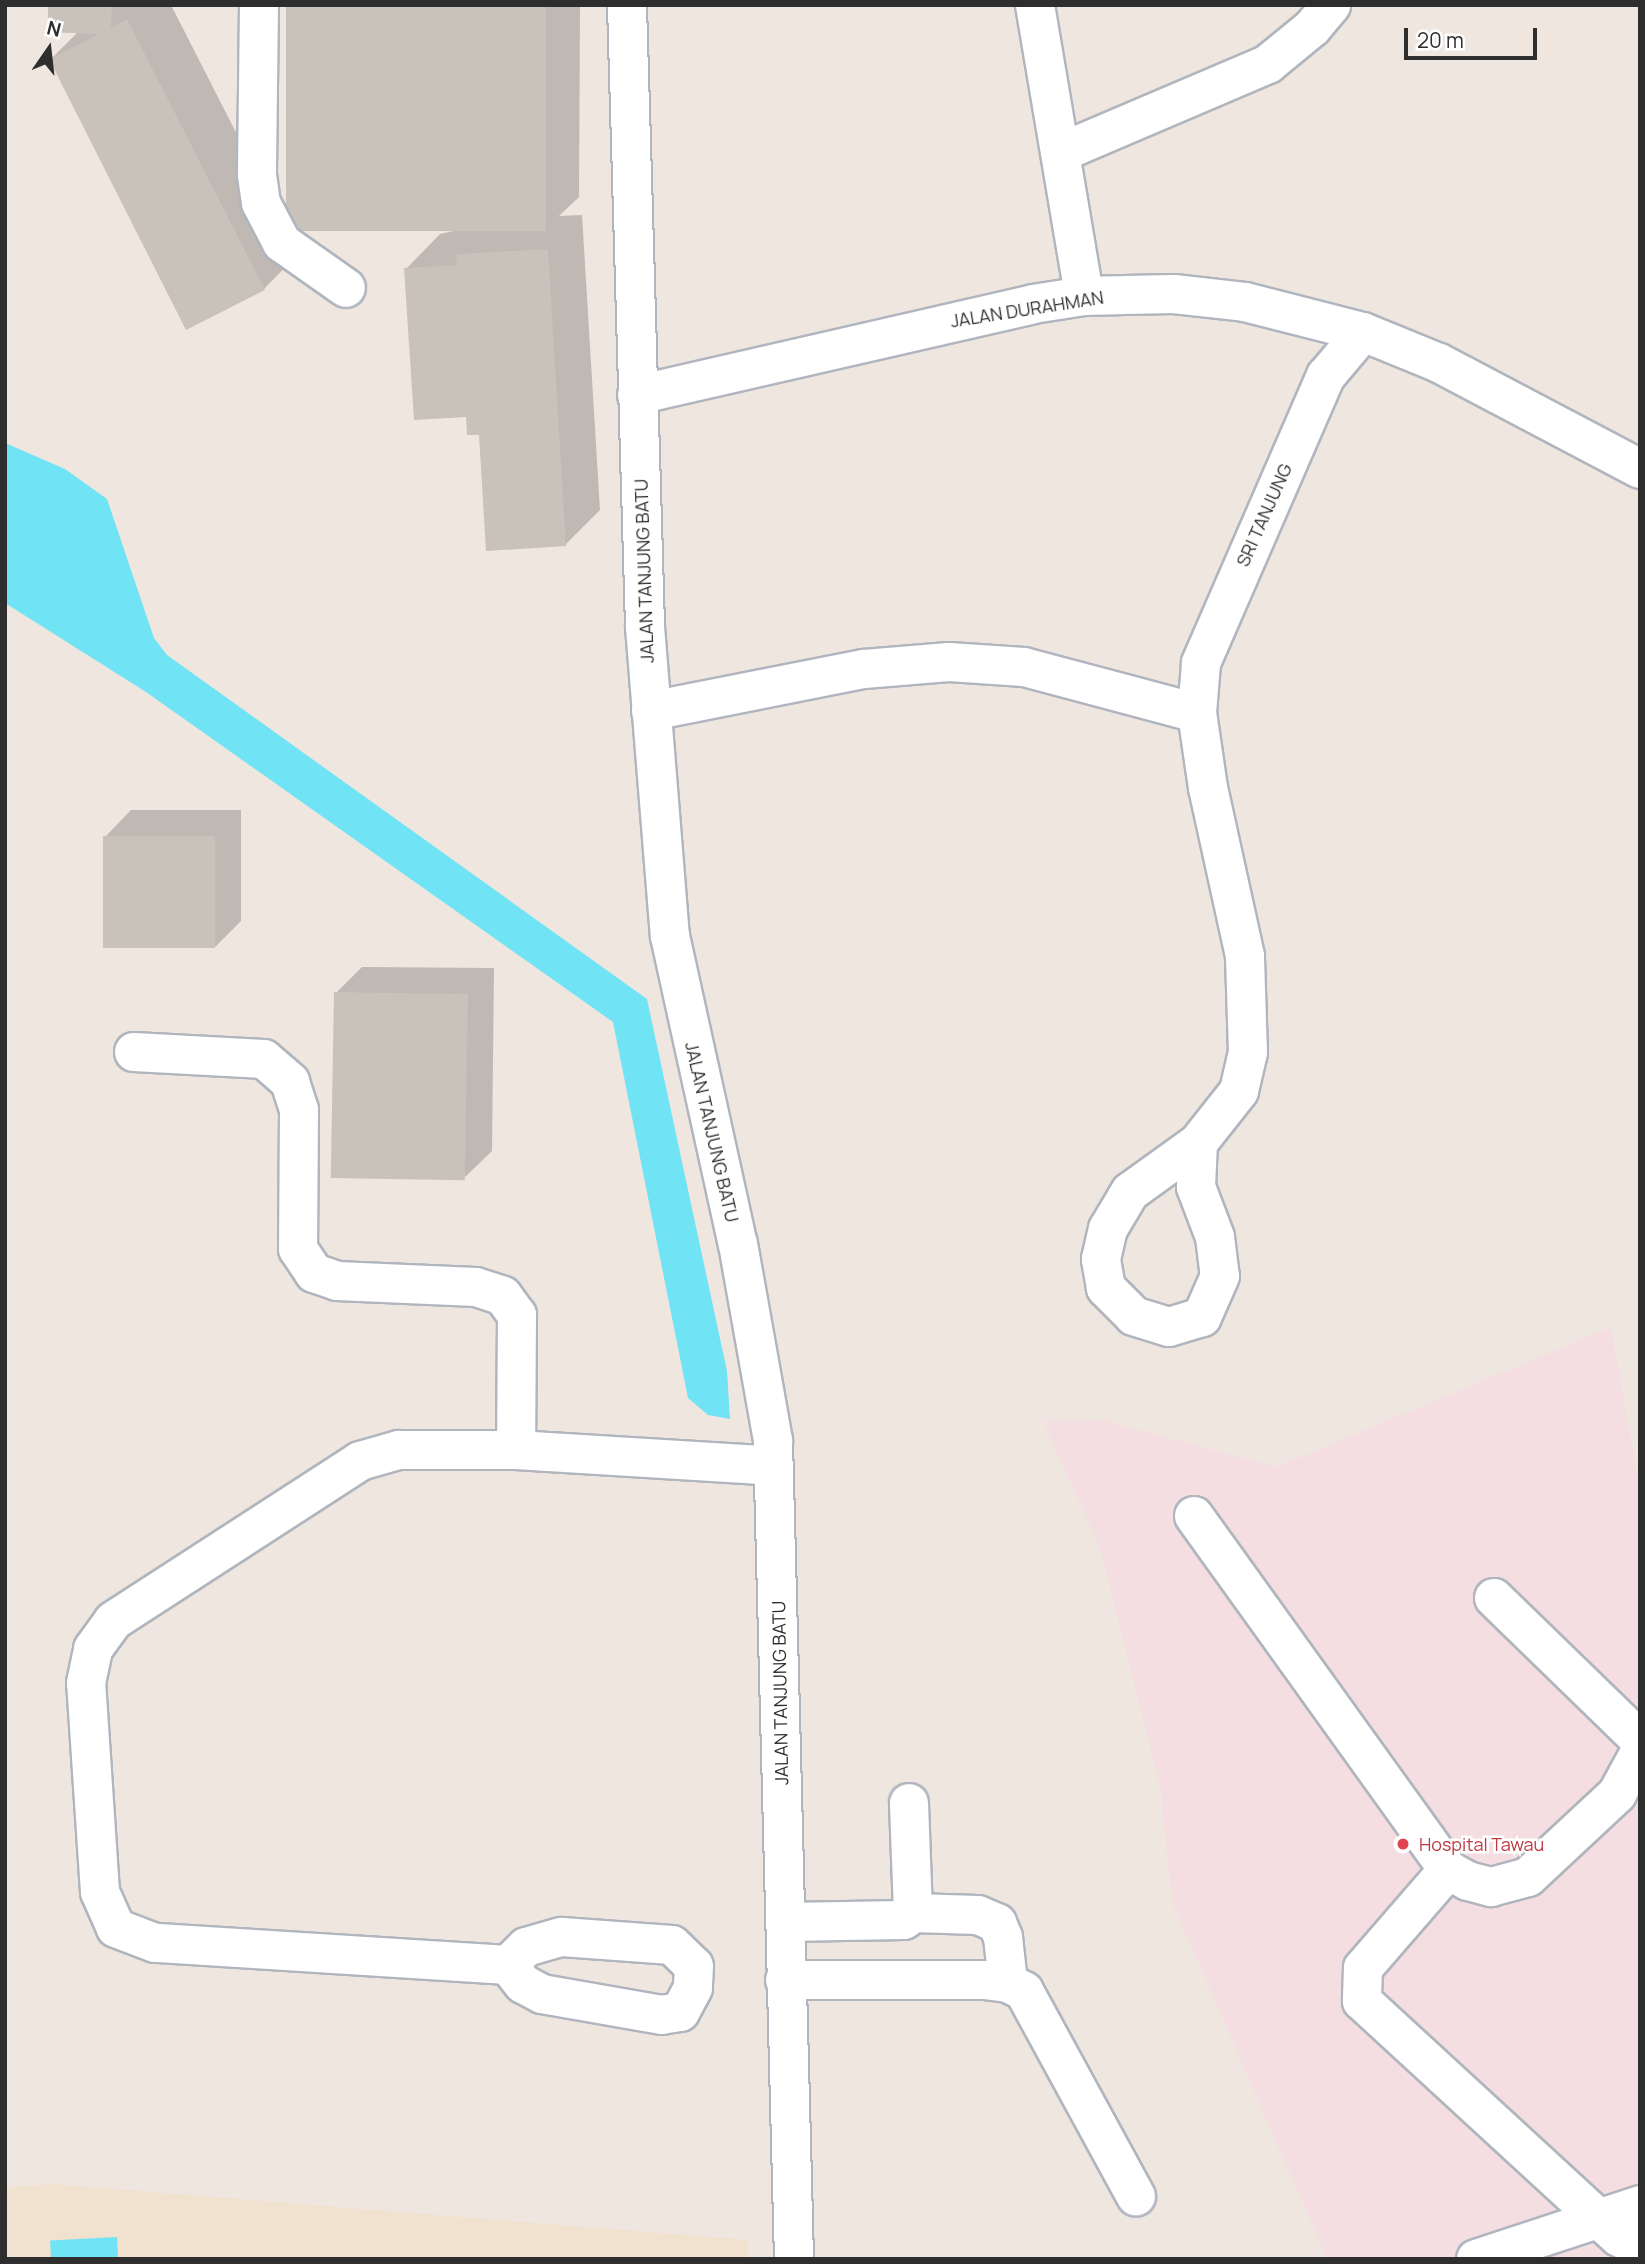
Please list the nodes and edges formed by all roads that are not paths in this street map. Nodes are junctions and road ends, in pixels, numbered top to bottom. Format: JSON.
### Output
{"nodes":[{"id":1,"x":259,"y":5,"type":"edge"},
{"id":2,"x":627,"y":5,"type":"edge"},
{"id":3,"x":1035,"y":5,"type":"edge"},
{"id":4,"x":1331,"y":5,"type":"edge"},
{"id":5,"x":1062,"y":152,"type":"junction"},
{"id":6,"x":346,"y":288,"type":"dead end"},
{"id":7,"x":1084,"y":296,"type":"junction"},
{"id":8,"x":1363,"y":332,"type":"junction"},
{"id":9,"x":637,"y":395,"type":"junction"},
{"id":10,"x":1640,"y":469,"type":"edge"},
{"id":11,"x":651,"y":711,"type":"junction"},
{"id":12,"x":1197,"y":713,"type":"junction"},
{"id":13,"x":134,"y":1052,"type":"dead end"},
{"id":14,"x":1198,"y":1143,"type":"dead end"},
{"id":15,"x":516,"y":1450,"type":"junction"},
{"id":16,"x":774,"y":1453,"type":"junction"},
{"id":17,"x":1194,"y":1516,"type":"dead end"},
{"id":18,"x":1494,"y":1598,"type":"dead end"},
{"id":19,"x":1640,"y":1740,"type":"edge"},
{"id":20,"x":1640,"y":1752,"type":"edge"},
{"id":21,"x":909,"y":1803,"type":"dead end"},
{"id":22,"x":1448,"y":1870,"type":"junction"},
{"id":23,"x":913,"y":1913,"type":"junction"},
{"id":24,"x":785,"y":1922,"type":"junction"},
{"id":25,"x":508,"y":1965,"type":"dead end"},
{"id":26,"x":785,"y":1980,"type":"junction"},
{"id":27,"x":1007,"y":1983,"type":"junction"},
{"id":28,"x":1136,"y":2196,"type":"dead end"},
{"id":29,"x":1640,"y":2205,"type":"edge"},
{"id":30,"x":1598,"y":2218,"type":"junction"},
{"id":31,"x":1640,"y":2248,"type":"edge"},
{"id":32,"x":794,"y":2259,"type":"edge"},
{"id":33,"x":1476,"y":2259,"type":"edge"}],
"edges":[{"from":1,"to":6,"type":"street"},
{"from":2,"to":9,"type":"street","name":"JALAN TANJUNG BATU"},
{"from":3,"to":5,"type":"street"},
{"from":4,"to":5,"type":"street"},
{"from":5,"to":7,"type":"street"},
{"from":7,"to":8,"type":"street","name":"JALAN DURAHMAN"},
{"from":7,"to":9,"type":"street","name":"JALAN DURAHMAN"},
{"from":8,"to":10,"type":"street","name":"JALAN DURAHMAN"},
{"from":8,"to":12,"type":"street","name":"SRI TANJUNG"},
{"from":9,"to":11,"type":"street","name":"JALAN TANJUNG BATU"},
{"from":11,"to":12,"type":"street"},
{"from":11,"to":16,"type":"street","name":"JALAN TANJUNG BATU"},
{"from":12,"to":14,"type":"street","name":"SRI TANJUNG"},
{"from":13,"to":15,"type":"street"},
{"from":15,"to":16,"type":"street"},
{"from":15,"to":25,"type":"street"},
{"from":16,"to":24,"type":"street","name":"JALAN TANJUNG BATU"},
{"from":17,"to":22,"type":"street"},
{"from":18,"to":19,"type":"street"},
{"from":20,"to":22,"type":"street"},
{"from":21,"to":23,"type":"street"},
{"from":22,"to":30,"type":"street"},
{"from":23,"to":24,"type":"street"},
{"from":23,"to":27,"type":"street"},
{"from":24,"to":26,"type":"street","name":"JALAN TANJUNG BATU"},
{"from":26,"to":27,"type":"street"},
{"from":26,"to":32,"type":"street","name":"JALAN TANJUNG BATU"},
{"from":27,"to":28,"type":"street"},
{"from":29,"to":30,"type":"street"},
{"from":30,"to":31,"type":"street"},
{"from":30,"to":33,"type":"street"}]}
